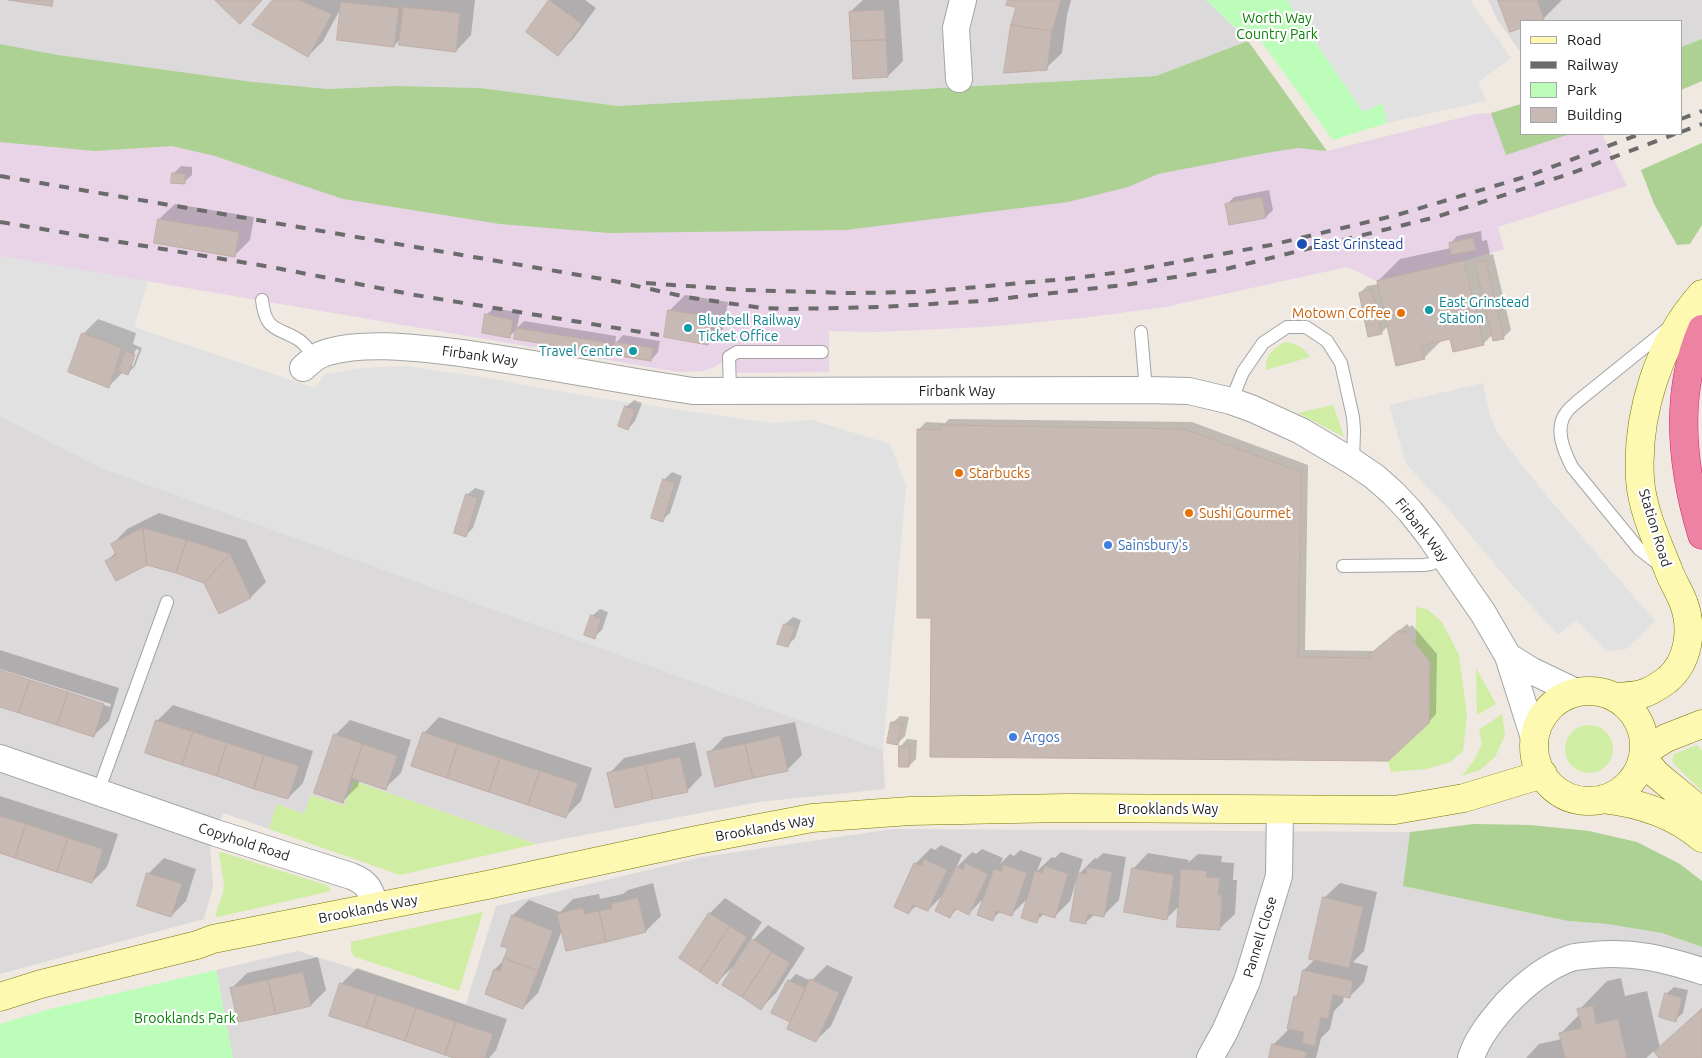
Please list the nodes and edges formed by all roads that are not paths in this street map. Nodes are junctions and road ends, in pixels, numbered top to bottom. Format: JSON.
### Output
{"nodes":[{"id":1,"x":963,"y":0,"type":"edge"},
{"id":2,"x":959,"y":79,"type":"dead end"},
{"id":3,"x":1702,"y":294,"type":"edge"},
{"id":4,"x":262,"y":300,"type":"dead end"},
{"id":5,"x":1692,"y":323,"type":"edge"},
{"id":6,"x":1141,"y":332,"type":"dead end"},
{"id":7,"x":822,"y":352,"type":"dead end"},
{"id":8,"x":309,"y":363,"type":"joint"},
{"id":9,"x":730,"y":390,"type":"junction"},
{"id":10,"x":1146,"y":390,"type":"junction"},
{"id":11,"x":1231,"y":401,"type":"junction"},
{"id":12,"x":1353,"y":462,"type":"junction"},
{"id":13,"x":1702,"y":535,"type":"edge"},
{"id":14,"x":1443,"y":557,"type":"junction"},
{"id":15,"x":1343,"y":566,"type":"dead end"},
{"id":16,"x":1669,"y":572,"type":"junction"},
{"id":17,"x":167,"y":602,"type":"dead end"},
{"id":18,"x":1508,"y":656,"type":"junction"},
{"id":19,"x":1576,"y":692,"type":"junction"},
{"id":20,"x":1615,"y":697,"type":"junction"},
{"id":21,"x":1702,"y":724,"type":"edge"},
{"id":22,"x":1535,"y":741,"type":"junction"},
{"id":23,"x":1643,"y":755,"type":"junction"},
{"id":24,"x":0,"y":758,"type":"edge"},
{"id":25,"x":1543,"y":774,"type":"junction"},
{"id":26,"x":98,"y":792,"type":"junction"},
{"id":27,"x":1603,"y":799,"type":"junction"},
{"id":28,"x":1280,"y":809,"type":"junction"},
{"id":29,"x":1702,"y":812,"type":"edge"},
{"id":30,"x":1702,"y":838,"type":"edge"},
{"id":31,"x":376,"y":907,"type":"junction"},
{"id":32,"x":1702,"y":971,"type":"edge"},
{"id":33,"x":0,"y":997,"type":"edge"},
{"id":34,"x":1210,"y":1058,"type":"edge"},
{"id":35,"x":1471,"y":1058,"type":"edge"}],
"edges":[{"from":1,"to":2,"type":"street"},
{"from":3,"to":5,"type":"main road","name":"Station Road"},
{"from":4,"to":8,"type":"lane"},
{"from":5,"to":13,"type":"highway"},
{"from":5,"to":16,"type":"main road","name":"Station Road"},
{"from":5,"to":16,"type":"lane"},
{"from":6,"to":10,"type":"lane"},
{"from":7,"to":9,"type":"lane"},
{"from":8,"to":9,"type":"street","name":"Firbank Way"},
{"from":9,"to":10,"type":"street","name":"Firbank Way"},
{"from":10,"to":11,"type":"street","name":"Firbank Way"},
{"from":11,"to":12,"type":"street","name":"Firbank Way"},
{"from":11,"to":12,"type":"lane"},
{"from":12,"to":14,"type":"street","name":"Firbank Way"},
{"from":14,"to":15,"type":"lane"},
{"from":14,"to":18,"type":"street","name":"Firbank Way"},
{"from":16,"to":20,"type":"main road","name":"Station Road"},
{"from":17,"to":26,"type":"lane"},
{"from":18,"to":19,"type":"street","name":"Firbank Way"},
{"from":18,"to":22,"type":"street","name":"Firbank Way"},
{"from":19,"to":20,"type":"main road"},
{"from":19,"to":22,"type":"main road"},
{"from":20,"to":23,"type":"main road"},
{"from":21,"to":23,"type":"main road"},
{"from":22,"to":25,"type":"main road"},
{"from":23,"to":27,"type":"main road"},
{"from":23,"to":29,"type":"main road"},
{"from":24,"to":26,"type":"street","name":"Copyhold Road"},
{"from":25,"to":27,"type":"main road"},
{"from":25,"to":28,"type":"main road","name":"Brooklands Way"},
{"from":26,"to":31,"type":"street","name":"Copyhold Road"},
{"from":27,"to":30,"type":"main road"},
{"from":28,"to":31,"type":"main road","name":"Brooklands Way"},
{"from":28,"to":34,"type":"street","name":"Pannell Close"},
{"from":31,"to":33,"type":"main road","name":"Brooklands Way"},
{"from":32,"to":35,"type":"street"}]}
